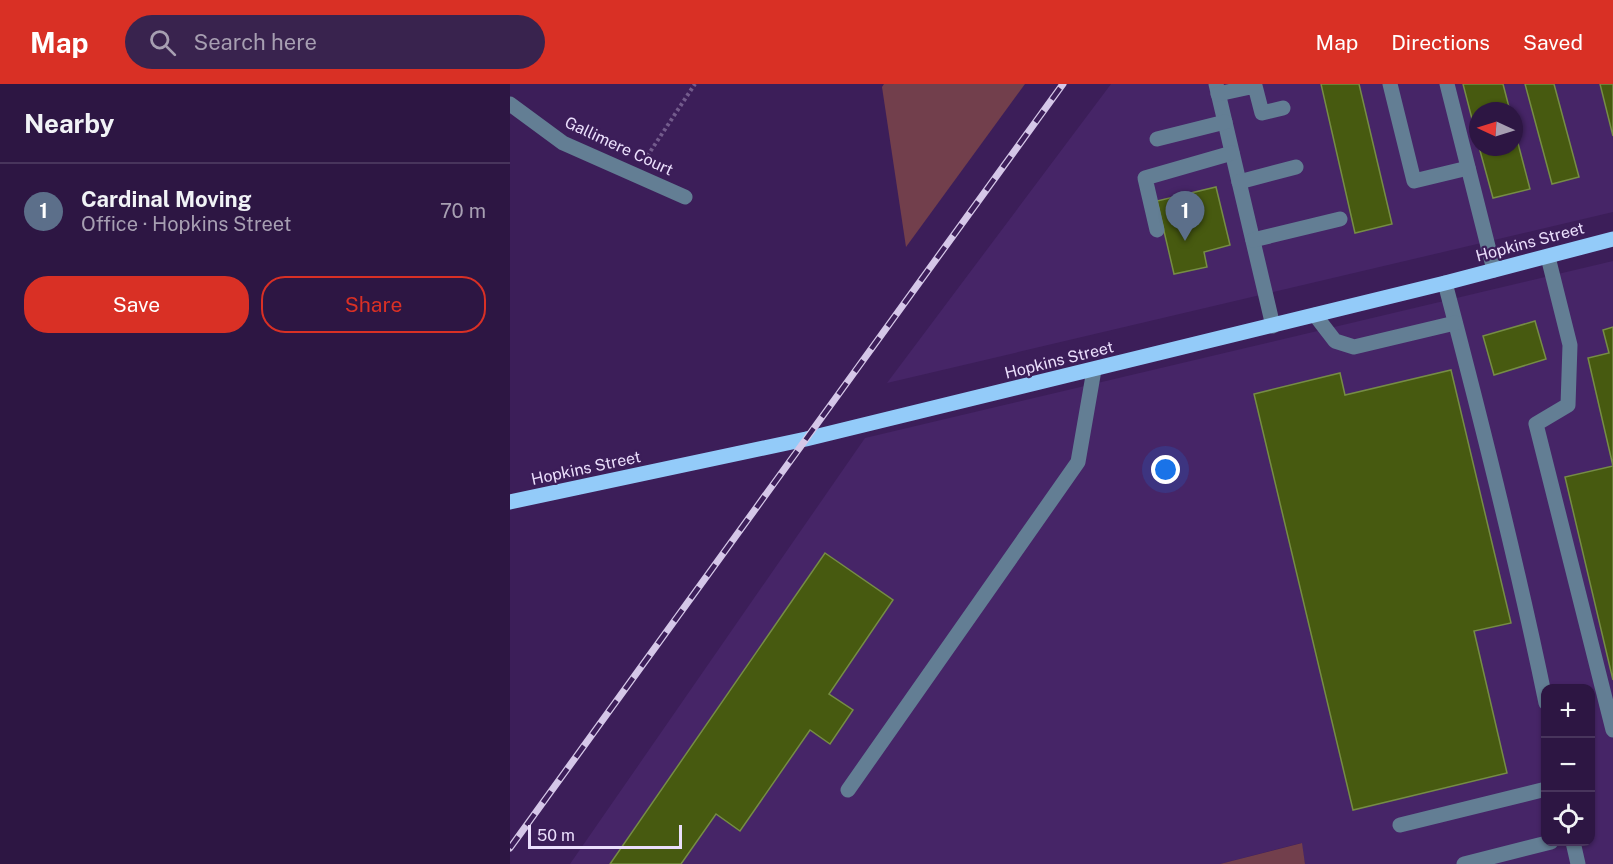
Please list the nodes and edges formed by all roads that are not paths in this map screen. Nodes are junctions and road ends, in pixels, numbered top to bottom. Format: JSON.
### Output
{"nodes":[{"id":1,"x":1390,"y":84,"type":"edge"},
{"id":2,"x":1447,"y":84,"type":"edge"},
{"id":3,"x":1217,"y":89,"type":"edge"},
{"id":4,"x":510,"y":104,"type":"edge"},
{"id":5,"x":1283,"y":108,"type":"dead end"},
{"id":6,"x":1225,"y":122,"type":"junction"},
{"id":7,"x":1157,"y":139,"type":"dead end"},
{"id":8,"x":1232,"y":153,"type":"junction"},
{"id":9,"x":1296,"y":167,"type":"dead end"},
{"id":10,"x":1468,"y":168,"type":"junction"},
{"id":11,"x":1239,"y":182,"type":"junction"},
{"id":12,"x":685,"y":197,"type":"dead end"},
{"id":13,"x":1340,"y":219,"type":"dead end"},
{"id":14,"x":1157,"y":230,"type":"dead end"},
{"id":15,"x":1613,"y":239,"type":"edge"},
{"id":16,"x":1253,"y":240,"type":"junction"},
{"id":17,"x":1548,"y":256,"type":"junction"},
{"id":18,"x":1494,"y":270,"type":"junction"},
{"id":19,"x":1445,"y":283,"type":"junction"},
{"id":20,"x":1315,"y":315,"type":"junction"},
{"id":21,"x":1455,"y":323,"type":"junction"},
{"id":22,"x":1273,"y":326,"type":"junction"},
{"id":23,"x":1094,"y":370,"type":"junction"},
{"id":24,"x":510,"y":502,"type":"edge"},
{"id":25,"x":1541,"y":684,"type":"edge"},
{"id":26,"x":1613,"y":730,"type":"edge"},
{"id":27,"x":848,"y":790,"type":"dead end"},
{"id":28,"x":1541,"y":790,"type":"edge"},
{"id":29,"x":1400,"y":825,"type":"dead end"},
{"id":30,"x":1541,"y":845,"type":"edge"},
{"id":31,"x":1574,"y":846,"type":"edge"},
{"id":32,"x":1464,"y":864,"type":"edge"},
{"id":33,"x":1578,"y":864,"type":"edge"}],
"edges":[{"from":1,"to":10,"type":"street"},
{"from":2,"to":10,"type":"street"},
{"from":3,"to":5,"type":"street"},
{"from":3,"to":6,"type":"street"},
{"from":4,"to":12,"type":"street","name":"Gallimere Court"},
{"from":6,"to":7,"type":"street"},
{"from":6,"to":8,"type":"street"},
{"from":8,"to":11,"type":"street"},
{"from":8,"to":14,"type":"street"},
{"from":9,"to":11,"type":"street"},
{"from":10,"to":18,"type":"street"},
{"from":11,"to":16,"type":"street"},
{"from":13,"to":16,"type":"street"},
{"from":15,"to":17,"type":"main road","name":"Hopkins Street"},
{"from":16,"to":22,"type":"street"},
{"from":17,"to":18,"type":"main road","name":"Hopkins Street"},
{"from":17,"to":26,"type":"street"},
{"from":18,"to":19,"type":"main road","name":"Hopkins Street"},
{"from":19,"to":20,"type":"main road","name":"Hopkins Street"},
{"from":19,"to":21,"type":"street"},
{"from":20,"to":21,"type":"street"},
{"from":20,"to":22,"type":"main road","name":"Hopkins Street"},
{"from":21,"to":25,"type":"street"},
{"from":22,"to":23,"type":"main road","name":"Hopkins Street"},
{"from":23,"to":24,"type":"main road","name":"Hopkins Street"},
{"from":23,"to":27,"type":"street"},
{"from":28,"to":29,"type":"street"},
{"from":30,"to":32,"type":"street"},
{"from":31,"to":33,"type":"street"}]}
